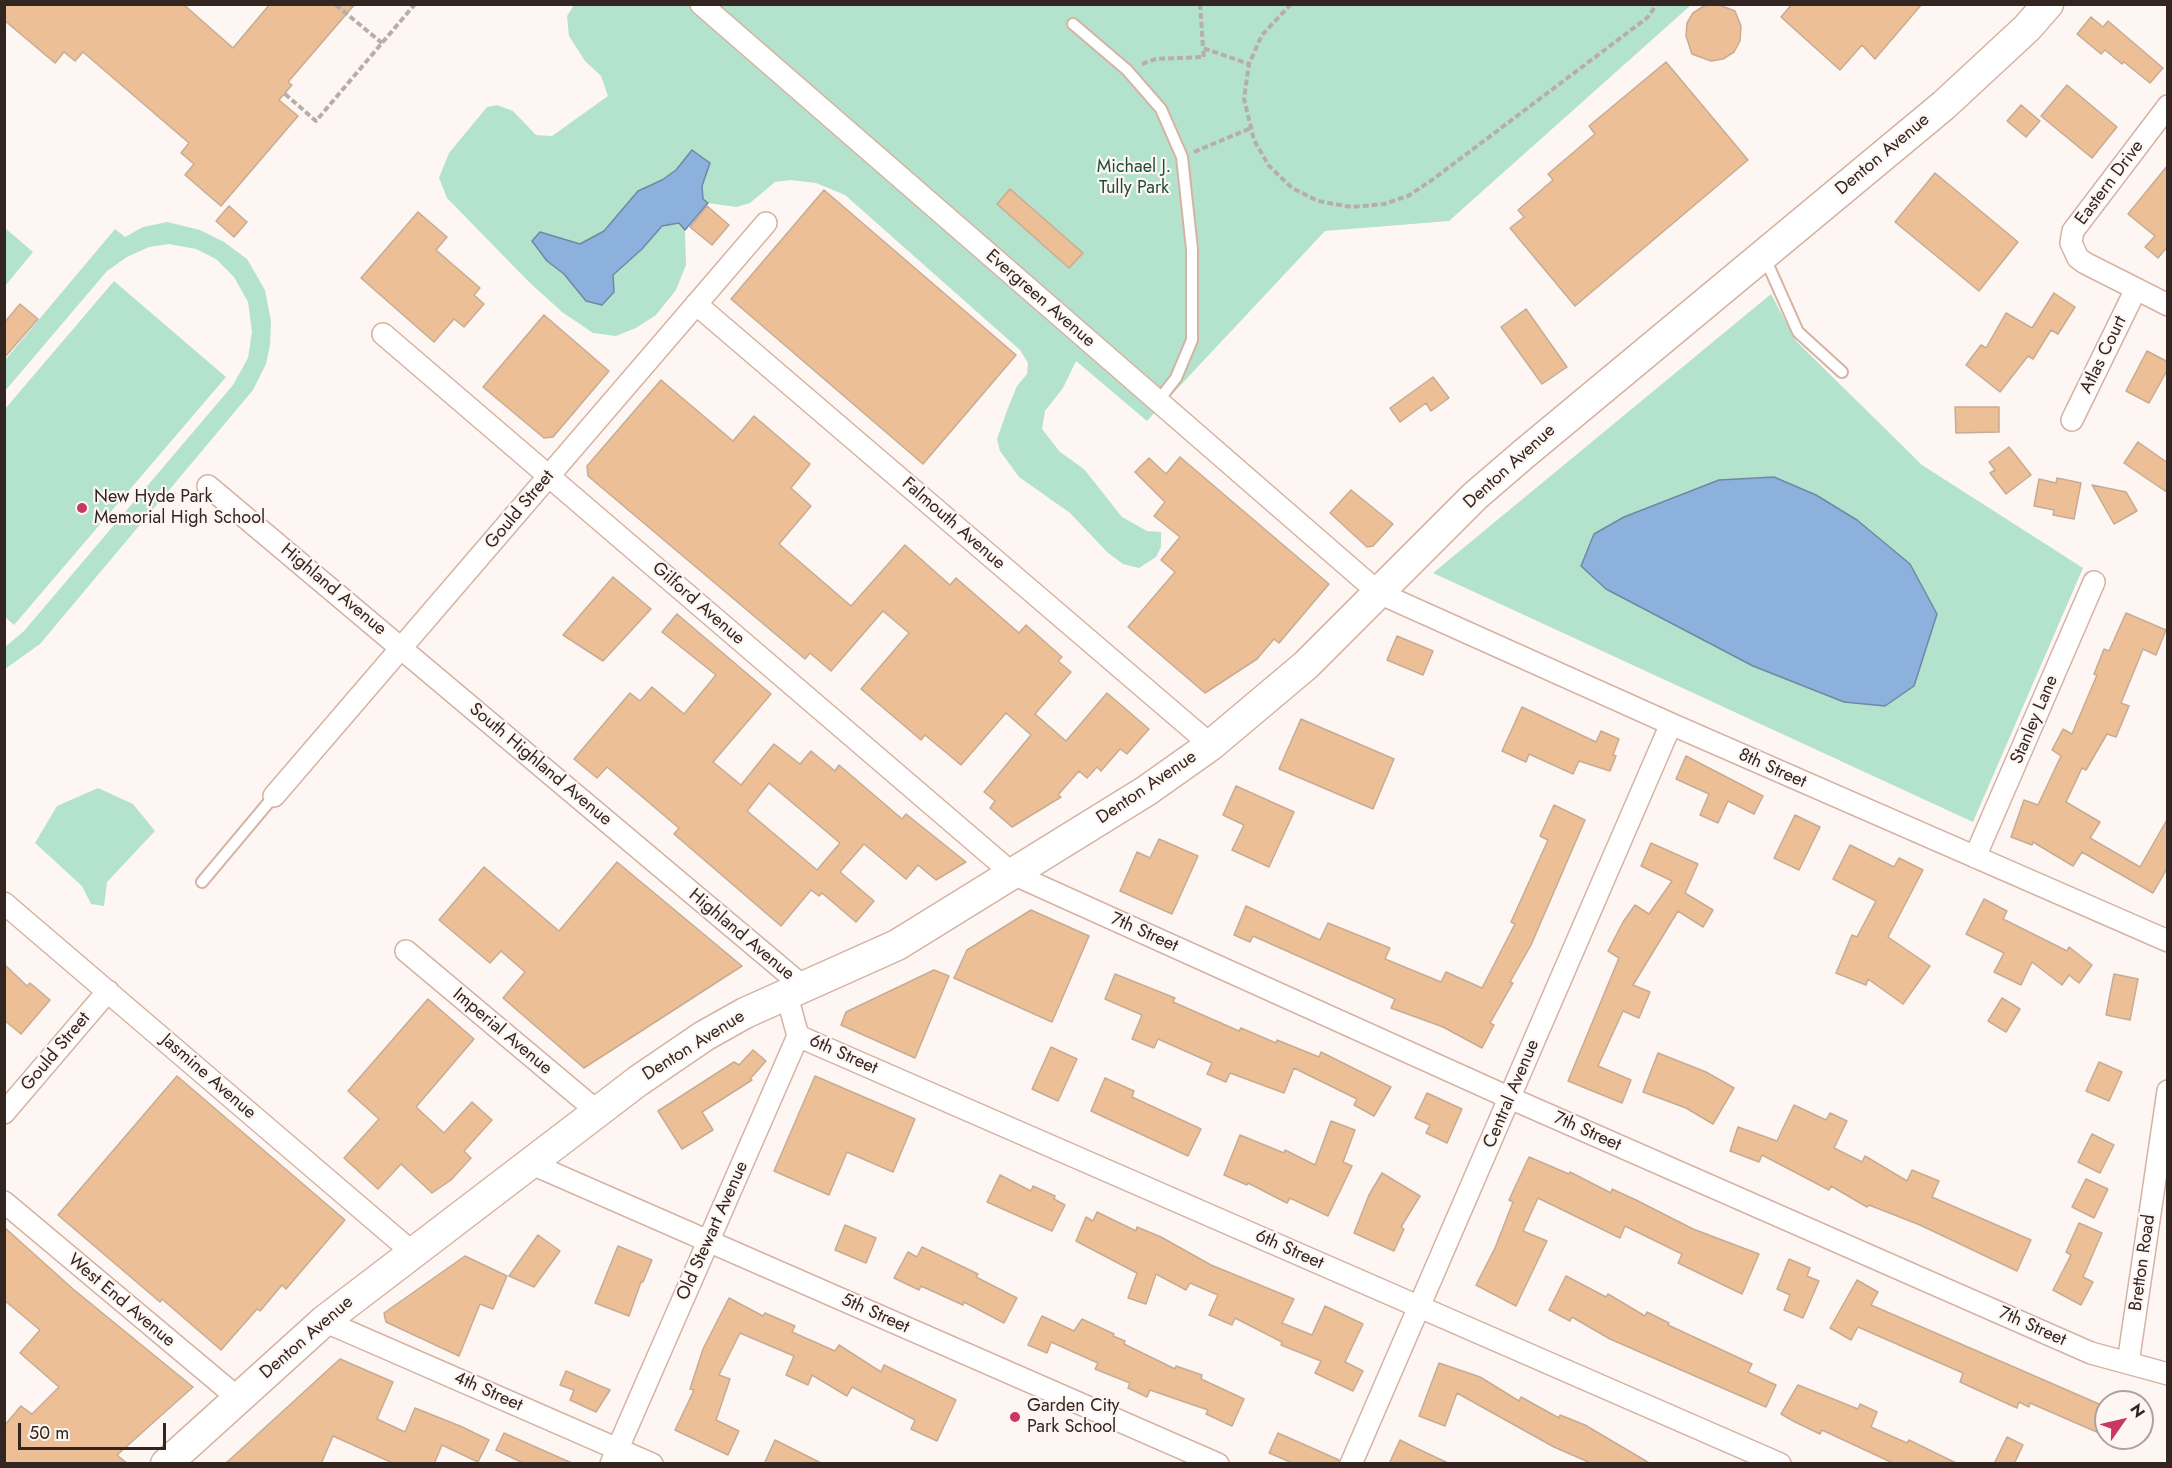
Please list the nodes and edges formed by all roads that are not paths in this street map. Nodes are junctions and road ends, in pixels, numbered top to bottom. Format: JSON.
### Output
{"nodes":[{"id":1,"x":701,"y":4,"type":"edge"},
{"id":2,"x":2048,"y":4,"type":"edge"},
{"id":3,"x":1073,"y":24,"type":"dead end"},
{"id":4,"x":2168,"y":106,"type":"edge"},
{"id":5,"x":766,"y":223,"type":"dead end"},
{"id":6,"x":1763,"y":255,"type":"junction"},
{"id":7,"x":2136,"y":289,"type":"junction"},
{"id":8,"x":696,"y":304,"type":"junction"},
{"id":9,"x":2168,"y":305,"type":"edge"},
{"id":10,"x":383,"y":334,"type":"dead end"},
{"id":11,"x":1842,"y":372,"type":"dead end"},
{"id":12,"x":1158,"y":401,"type":"junction"},
{"id":13,"x":2072,"y":420,"type":"dead end"},
{"id":14,"x":549,"y":477,"type":"junction"},
{"id":15,"x":208,"y":486,"type":"dead end"},
{"id":16,"x":2094,"y":582,"type":"dead end"},
{"id":17,"x":1379,"y":593,"type":"junction"},
{"id":18,"x":402,"y":649,"type":"junction"},
{"id":19,"x":1671,"y":724,"type":"junction"},
{"id":20,"x":1211,"y":745,"type":"junction"},
{"id":21,"x":274,"y":796,"type":"joint"},
{"id":22,"x":1975,"y":857,"type":"junction"},
{"id":23,"x":1013,"y":874,"type":"junction"},
{"id":24,"x":202,"y":882,"type":"dead end"},
{"id":25,"x":678,"y":882,"type":"joint"},
{"id":26,"x":4,"y":903,"type":"edge"},
{"id":27,"x":2168,"y":940,"type":"edge"},
{"id":28,"x":406,"y":951,"type":"dead end"},
{"id":29,"x":108,"y":991,"type":"junction"},
{"id":30,"x":796,"y":992,"type":"junction"},
{"id":31,"x":798,"y":1036,"type":"junction"},
{"id":32,"x":2168,"y":1091,"type":"edge"},
{"id":33,"x":1510,"y":1098,"type":"junction"},
{"id":34,"x":598,"y":1112,"type":"junction"},
{"id":35,"x":4,"y":1113,"type":"edge"},
{"id":36,"x":532,"y":1164,"type":"junction"},
{"id":37,"x":4,"y":1203,"type":"edge"},
{"id":38,"x":708,"y":1241,"type":"junction"},
{"id":39,"x":412,"y":1252,"type":"junction"},
{"id":40,"x":1420,"y":1307,"type":"junction"},
{"id":41,"x":324,"y":1321,"type":"junction"},
{"id":42,"x":2128,"y":1363,"type":"junction"},
{"id":43,"x":2168,"y":1374,"type":"edge"},
{"id":44,"x":238,"y":1398,"type":"junction"},
{"id":45,"x":614,"y":1456,"type":"edge"},
{"id":46,"x":166,"y":1464,"type":"edge"},
{"id":47,"x":652,"y":1464,"type":"edge"},
{"id":48,"x":1218,"y":1464,"type":"edge"},
{"id":49,"x":1351,"y":1464,"type":"edge"},
{"id":50,"x":1780,"y":1464,"type":"edge"}],
"edges":[{"from":1,"to":12,"type":"street","name":"Evergreen Avenue"},
{"from":2,"to":6,"type":"main road","name":"Denton Avenue"},
{"from":3,"to":12,"type":"lane"},
{"from":4,"to":7,"type":"street","name":"Eastern Drive"},
{"from":5,"to":8,"type":"street","name":"Gould Street"},
{"from":6,"to":11,"type":"lane"},
{"from":6,"to":17,"type":"main road","name":"Denton Avenue"},
{"from":7,"to":9,"type":"street"},
{"from":7,"to":13,"type":"street","name":"Atlas Court"},
{"from":8,"to":14,"type":"street","name":"Gould Street"},
{"from":8,"to":20,"type":"street","name":"Falmouth Avenue"},
{"from":10,"to":14,"type":"street","name":"Gilford Avenue"},
{"from":12,"to":17,"type":"street","name":"Evergreen Avenue"},
{"from":14,"to":18,"type":"street","name":"Gould Street"},
{"from":14,"to":23,"type":"street","name":"Gilford Avenue"},
{"from":15,"to":18,"type":"street","name":"Highland Avenue"},
{"from":16,"to":22,"type":"street","name":"Stanley Lane"},
{"from":17,"to":19,"type":"street","name":"8th Street"},
{"from":17,"to":20,"type":"main road","name":"Denton Avenue"},
{"from":18,"to":21,"type":"street","name":"Gould Street"},
{"from":18,"to":25,"type":"street","name":"South Highland Avenue"},
{"from":19,"to":22,"type":"street","name":"8th Street"},
{"from":19,"to":33,"type":"street","name":"Central Avenue"},
{"from":20,"to":23,"type":"main road","name":"Denton Avenue"},
{"from":21,"to":24,"type":"lane"},
{"from":22,"to":27,"type":"street","name":"8th Street"},
{"from":23,"to":30,"type":"main road","name":"Denton Avenue"},
{"from":23,"to":33,"type":"street","name":"7th Street"},
{"from":25,"to":30,"type":"street","name":"Highland Avenue"},
{"from":26,"to":29,"type":"street","name":"Jasmine Avenue"},
{"from":28,"to":34,"type":"street","name":"Imperial Avenue"},
{"from":29,"to":35,"type":"street","name":"Gould Street"},
{"from":29,"to":39,"type":"street","name":"Jasmine Avenue"},
{"from":30,"to":31,"type":"street"},
{"from":30,"to":34,"type":"main road","name":"Denton Avenue"},
{"from":31,"to":38,"type":"street","name":"Old Stewart Avenue"},
{"from":31,"to":40,"type":"street","name":"6th Street"},
{"from":32,"to":42,"type":"street","name":"Bretton Road"},
{"from":33,"to":40,"type":"street","name":"Central Avenue"},
{"from":33,"to":42,"type":"street","name":"7th Street"},
{"from":34,"to":36,"type":"main road","name":"Denton Avenue"},
{"from":36,"to":38,"type":"street","name":"5th Street"},
{"from":36,"to":39,"type":"main road","name":"Denton Avenue"},
{"from":37,"to":44,"type":"street","name":"West End Avenue"},
{"from":38,"to":45,"type":"street","name":"Old Stewart Avenue"},
{"from":38,"to":48,"type":"street","name":"5th Street"},
{"from":39,"to":41,"type":"main road","name":"Denton Avenue"},
{"from":40,"to":49,"type":"street","name":"Central Avenue"},
{"from":40,"to":50,"type":"street","name":"6th Street"},
{"from":41,"to":44,"type":"main road","name":"Denton Avenue"},
{"from":41,"to":45,"type":"street","name":"4th Street"},
{"from":42,"to":43,"type":"street","name":"7th Street"},
{"from":44,"to":46,"type":"main road","name":"Denton Avenue"},
{"from":45,"to":47,"type":"street","name":"4th Street"}]}
